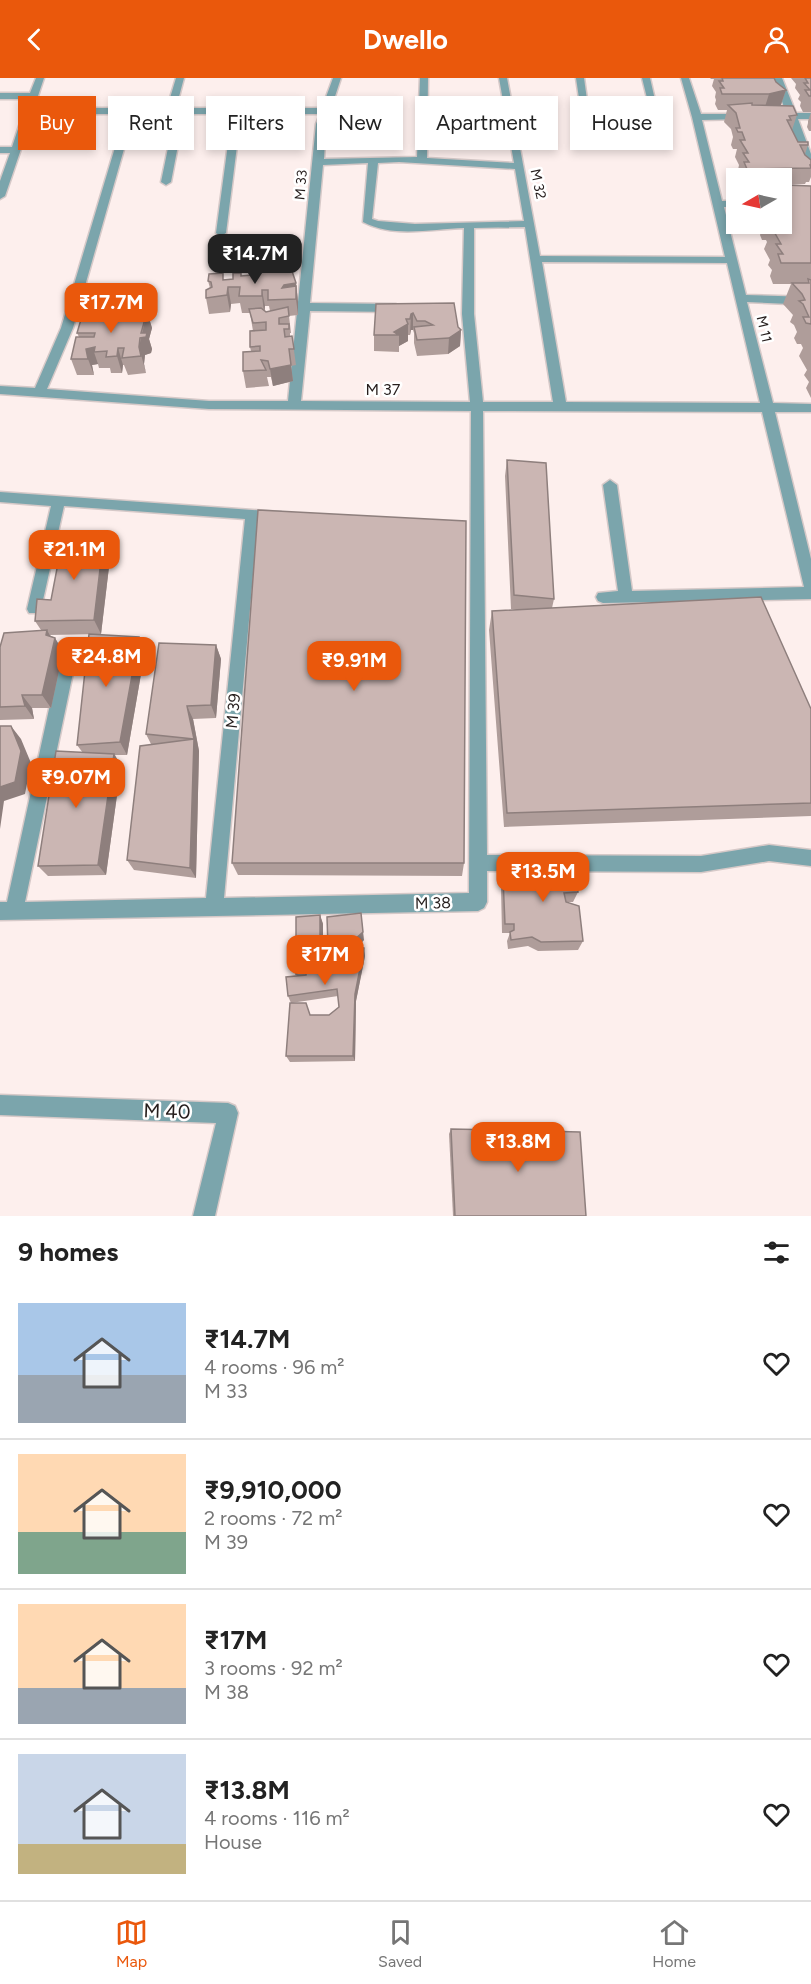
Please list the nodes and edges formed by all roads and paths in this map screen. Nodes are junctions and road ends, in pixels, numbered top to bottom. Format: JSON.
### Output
{"nodes":[{"id":1,"x":40,"y":78,"type":"edge"},
{"id":2,"x":180,"y":78,"type":"edge"},
{"id":3,"x":337,"y":78,"type":"edge"},
{"id":4,"x":424,"y":78,"type":"edge"},
{"id":5,"x":503,"y":78,"type":"edge"},
{"id":6,"x":580,"y":78,"type":"edge"},
{"id":7,"x":646,"y":78,"type":"edge"},
{"id":8,"x":686,"y":78,"type":"edge"},
{"id":9,"x":778,"y":78,"type":"edge"},
{"id":10,"x":0,"y":96,"type":"edge"},
{"id":11,"x":18,"y":96,"type":"edge"},
{"id":12,"x":34,"y":96,"type":"edge"},
{"id":13,"x":178,"y":96,"type":"edge"},
{"id":14,"x":330,"y":96,"type":"edge"},
{"id":15,"x":583,"y":96,"type":"edge"},
{"id":16,"x":651,"y":96,"type":"edge"},
{"id":17,"x":756,"y":116,"type":"edge"},
{"id":18,"x":767,"y":116,"type":"edge"},
{"id":19,"x":790,"y":116,"type":"junction"},
{"id":20,"x":811,"y":116,"type":"edge"},
{"id":21,"x":698,"y":117,"type":"junction"},
{"id":22,"x":18,"y":144,"type":"edge"},
{"id":23,"x":0,"y":150,"type":"edge"},
{"id":24,"x":16,"y":150,"type":"junction"},
{"id":25,"x":119,"y":150,"type":"edge"},
{"id":26,"x":171,"y":150,"type":"edge"},
{"id":27,"x":232,"y":150,"type":"edge"},
{"id":28,"x":319,"y":150,"type":"edge"},
{"id":29,"x":373,"y":160,"type":"junction"},
{"id":30,"x":422,"y":160,"type":"junction"},
{"id":31,"x":318,"y":162,"type":"junction"},
{"id":32,"x":520,"y":166,"type":"junction"},
{"id":33,"x":811,"y":167,"type":"edge"},
{"id":34,"x":166,"y":182,"type":"dead end"},
{"id":35,"x":0,"y":196,"type":"edge"},
{"id":36,"x":719,"y":204,"type":"junction"},
{"id":37,"x":726,"y":204,"type":"edge"},
{"id":38,"x":530,"y":224,"type":"junction"},
{"id":39,"x":469,"y":225,"type":"junction"},
{"id":40,"x":221,"y":233,"type":"dead end"},
{"id":41,"x":536,"y":259,"type":"junction"},
{"id":42,"x":732,"y":260,"type":"junction"},
{"id":43,"x":741,"y":298,"type":"junction"},
{"id":44,"x":811,"y":300,"type":"edge"},
{"id":45,"x":304,"y":307,"type":"junction"},
{"id":46,"x":410,"y":308,"type":"edge"},
{"id":47,"x":0,"y":390,"type":"edge"},
{"id":48,"x":39,"y":393,"type":"junction"},
{"id":49,"x":294,"y":405,"type":"junction"},
{"id":50,"x":477,"y":406,"type":"junction"},
{"id":51,"x":560,"y":406,"type":"junction"},
{"id":52,"x":767,"y":407,"type":"junction"},
{"id":53,"x":811,"y":408,"type":"edge"},
{"id":54,"x":610,"y":485,"type":"dead end"},
{"id":55,"x":0,"y":497,"type":"edge"},
{"id":56,"x":59,"y":501,"type":"junction"},
{"id":57,"x":252,"y":514,"type":"junction"},
{"id":58,"x":287,"y":516,"type":"edge"},
{"id":59,"x":811,"y":588,"type":"edge"},
{"id":60,"x":811,"y":593,"type":"edge"},
{"id":61,"x":627,"y":596,"type":"junction"},
{"id":62,"x":603,"y":597,"type":"dead end"},
{"id":63,"x":34,"y":609,"type":"edge"},
{"id":64,"x":69,"y":654,"type":"dead end"},
{"id":65,"x":811,"y":858,"type":"edge"},
{"id":66,"x":478,"y":863,"type":"junction"},
{"id":67,"x":214,"y":907,"type":"junction"},
{"id":68,"x":7,"y":911,"type":"edge"},
{"id":69,"x":0,"y":1105,"type":"edge"},
{"id":70,"x":204,"y":1216,"type":"edge"}],
"edges":[{"from":1,"to":12,"type":"street"},
{"from":2,"to":13,"type":"street"},
{"from":3,"to":14,"type":"street","name":"M 33"},
{"from":4,"to":30,"type":"street"},
{"from":5,"to":32,"type":"street"},
{"from":6,"to":15,"type":"street"},
{"from":7,"to":16,"type":"street"},
{"from":8,"to":21,"type":"street","name":"M 11"},
{"from":9,"to":19,"type":"street"},
{"from":10,"to":11,"type":"street"},
{"from":17,"to":21,"type":"street"},
{"from":18,"to":19,"type":"street"},
{"from":19,"to":20,"type":"street"},
{"from":19,"to":33,"type":"street"},
{"from":21,"to":36,"type":"street","name":"M 11"},
{"from":22,"to":24,"type":"street"},
{"from":23,"to":24,"type":"street"},
{"from":24,"to":35,"type":"street"},
{"from":25,"to":48,"type":"street"},
{"from":26,"to":34,"type":"street"},
{"from":27,"to":40,"type":"street"},
{"from":28,"to":31,"type":"street","name":"M 33"},
{"from":29,"to":30,"type":"street","name":"M 32"},
{"from":29,"to":31,"type":"street","name":"M 32"},
{"from":29,"to":39,"type":"street"},
{"from":30,"to":32,"type":"street","name":"M 32"},
{"from":31,"to":45,"type":"street","name":"M 33"},
{"from":32,"to":38,"type":"street","name":"M 32"},
{"from":36,"to":37,"type":"street"},
{"from":36,"to":42,"type":"street","name":"M 11"},
{"from":38,"to":39,"type":"street"},
{"from":38,"to":41,"type":"street","name":"M 32"},
{"from":39,"to":50,"type":"street","name":"M 38"},
{"from":41,"to":42,"type":"street"},
{"from":41,"to":51,"type":"street","name":"M 32"},
{"from":42,"to":43,"type":"street","name":"M 11"},
{"from":43,"to":44,"type":"street"},
{"from":43,"to":52,"type":"street","name":"M 11"},
{"from":45,"to":46,"type":"street"},
{"from":45,"to":49,"type":"street","name":"M 33"},
{"from":47,"to":48,"type":"street","name":"M 37"},
{"from":48,"to":49,"type":"street","name":"M 37"},
{"from":49,"to":50,"type":"street","name":"M 37"},
{"from":50,"to":51,"type":"street","name":"M 37"},
{"from":50,"to":66,"type":"street","name":"M 38"},
{"from":51,"to":52,"type":"street","name":"M 37"},
{"from":52,"to":53,"type":"street","name":"M 37"},
{"from":52,"to":59,"type":"street","name":"M 11"},
{"from":54,"to":61,"type":"street"},
{"from":55,"to":56,"type":"street"},
{"from":56,"to":57,"type":"street"},
{"from":56,"to":63,"type":"street"},
{"from":57,"to":58,"type":"street"},
{"from":57,"to":67,"type":"street","name":"M 39"},
{"from":60,"to":61,"type":"street"},
{"from":61,"to":62,"type":"street"},
{"from":64,"to":68,"type":"street"},
{"from":65,"to":66,"type":"street"},
{"from":66,"to":67,"type":"street","name":"M 38"},
{"from":67,"to":68,"type":"street","name":"M 38"},
{"from":69,"to":70,"type":"street","name":"M 40"}]}
